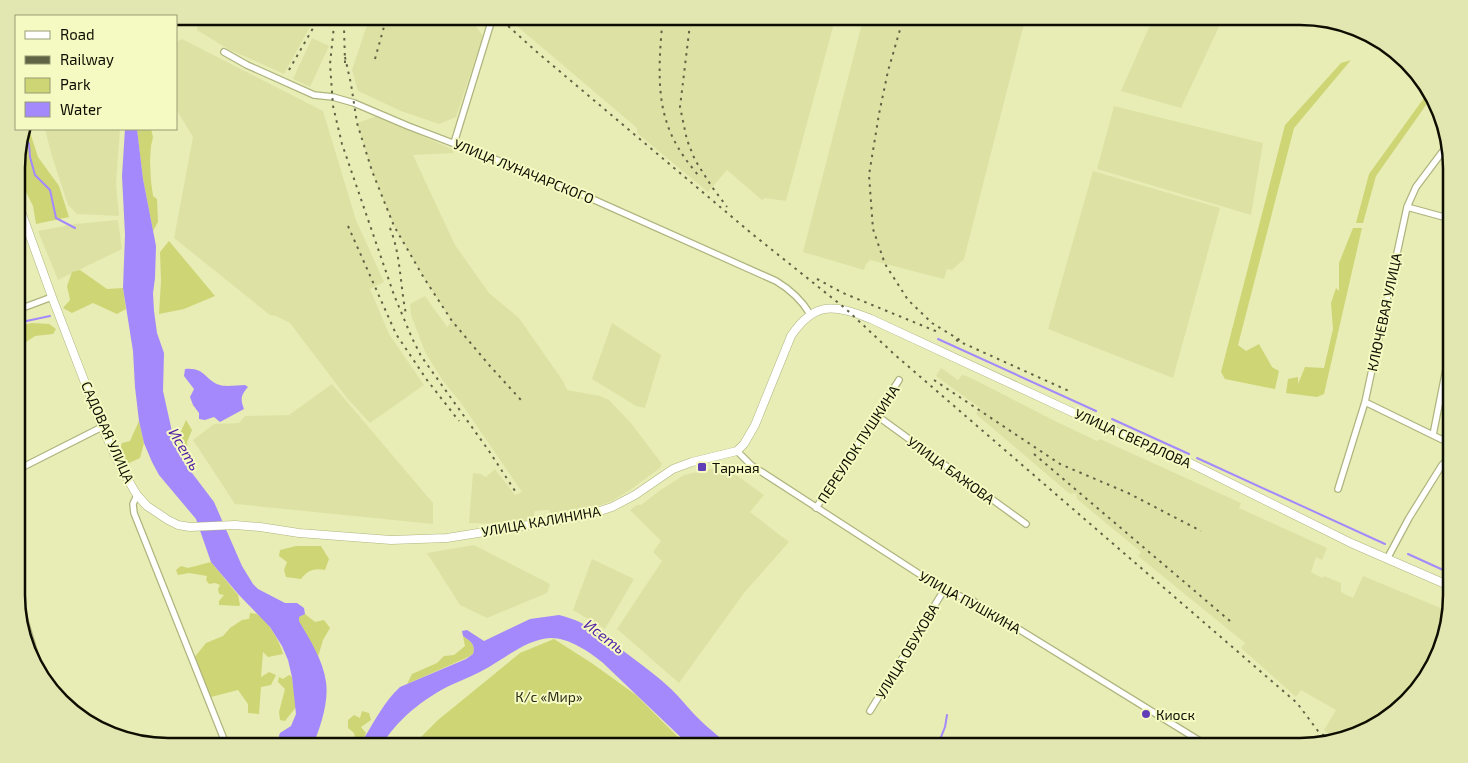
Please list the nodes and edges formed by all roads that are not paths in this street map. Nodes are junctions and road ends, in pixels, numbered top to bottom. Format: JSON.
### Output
{"nodes":[{"id":1,"x":491,"y":25,"type":"edge"},
{"id":2,"x":224,"y":52,"type":"dead end"},
{"id":3,"x":454,"y":142,"type":"junction"},
{"id":4,"x":1442,"y":152,"type":"edge"},
{"id":5,"x":1407,"y":207,"type":"junction"},
{"id":6,"x":1443,"y":217,"type":"edge"},
{"id":7,"x":25,"y":222,"type":"edge"},
{"id":8,"x":52,"y":298,"type":"junction"},
{"id":9,"x":25,"y":307,"type":"edge"},
{"id":10,"x":810,"y":314,"type":"junction"},
{"id":11,"x":899,"y":380,"type":"dead end"},
{"id":12,"x":1443,"y":384,"type":"edge"},
{"id":13,"x":1365,"y":402,"type":"junction"},
{"id":14,"x":876,"y":415,"type":"junction"},
{"id":15,"x":102,"y":427,"type":"junction"},
{"id":16,"x":1433,"y":435,"type":"junction"},
{"id":17,"x":1443,"y":440,"type":"edge"},
{"id":18,"x":737,"y":451,"type":"junction"},
{"id":19,"x":1443,"y":464,"type":"edge"},
{"id":20,"x":25,"y":466,"type":"edge"},
{"id":21,"x":1338,"y":489,"type":"dead end"},
{"id":22,"x":137,"y":494,"type":"junction"},
{"id":23,"x":816,"y":508,"type":"junction"},
{"id":24,"x":1026,"y":524,"type":"dead end"},
{"id":25,"x":1387,"y":559,"type":"junction"},
{"id":26,"x":1443,"y":583,"type":"edge"},
{"id":27,"x":944,"y":590,"type":"junction"},
{"id":28,"x":870,"y":711,"type":"dead end"},
{"id":29,"x":223,"y":738,"type":"edge"},
{"id":30,"x":1195,"y":738,"type":"edge"}],
"edges":[{"from":1,"to":3,"type":"street"},
{"from":2,"to":3,"type":"street","name":"УЛИЦА ЛУНАЧАРСКОГО"},
{"from":3,"to":10,"type":"street","name":"УЛИЦА ЛУНАЧАРСКОГО"},
{"from":4,"to":5,"type":"street","name":"КЛЮЧЕВАЯ УЛИЦА"},
{"from":5,"to":6,"type":"street"},
{"from":5,"to":13,"type":"street","name":"КЛЮЧЕВАЯ УЛИЦА"},
{"from":7,"to":8,"type":"main road","name":"САДОВАЯ УЛИЦА"},
{"from":8,"to":9,"type":"street"},
{"from":8,"to":15,"type":"main road","name":"САДОВАЯ УЛИЦА"},
{"from":10,"to":18,"type":"main road"},
{"from":10,"to":25,"type":"main road","name":"УЛИЦА СВЕРДЛОВА"},
{"from":11,"to":14,"type":"street","name":"ПЕРЕУЛОК ПУШКИНА"},
{"from":12,"to":16,"type":"street"},
{"from":13,"to":16,"type":"street"},
{"from":13,"to":21,"type":"street","name":"КЛЮЧЕВАЯ УЛИЦА"},
{"from":14,"to":23,"type":"street","name":"ПЕРЕУЛОК ПУШКИНА"},
{"from":14,"to":24,"type":"street","name":"УЛИЦА БАЖОВА"},
{"from":15,"to":20,"type":"street"},
{"from":15,"to":22,"type":"main road","name":"САДОВАЯ УЛИЦА"},
{"from":16,"to":17,"type":"street"},
{"from":18,"to":22,"type":"main road","name":"УЛИЦА КАЛИНИНА"},
{"from":18,"to":23,"type":"street","name":"УЛИЦА ПУШКИНА"},
{"from":19,"to":25,"type":"street"},
{"from":22,"to":29,"type":"street","name":"САДОВАЯ УЛИЦА"},
{"from":23,"to":27,"type":"street","name":"УЛИЦА ПУШКИНА"},
{"from":25,"to":26,"type":"main road","name":"УЛИЦА СВЕРДЛОВА"},
{"from":27,"to":28,"type":"street","name":"УЛИЦА ОБУХОВА"},
{"from":27,"to":30,"type":"street","name":"УЛИЦА ПУШКИНА"}]}
